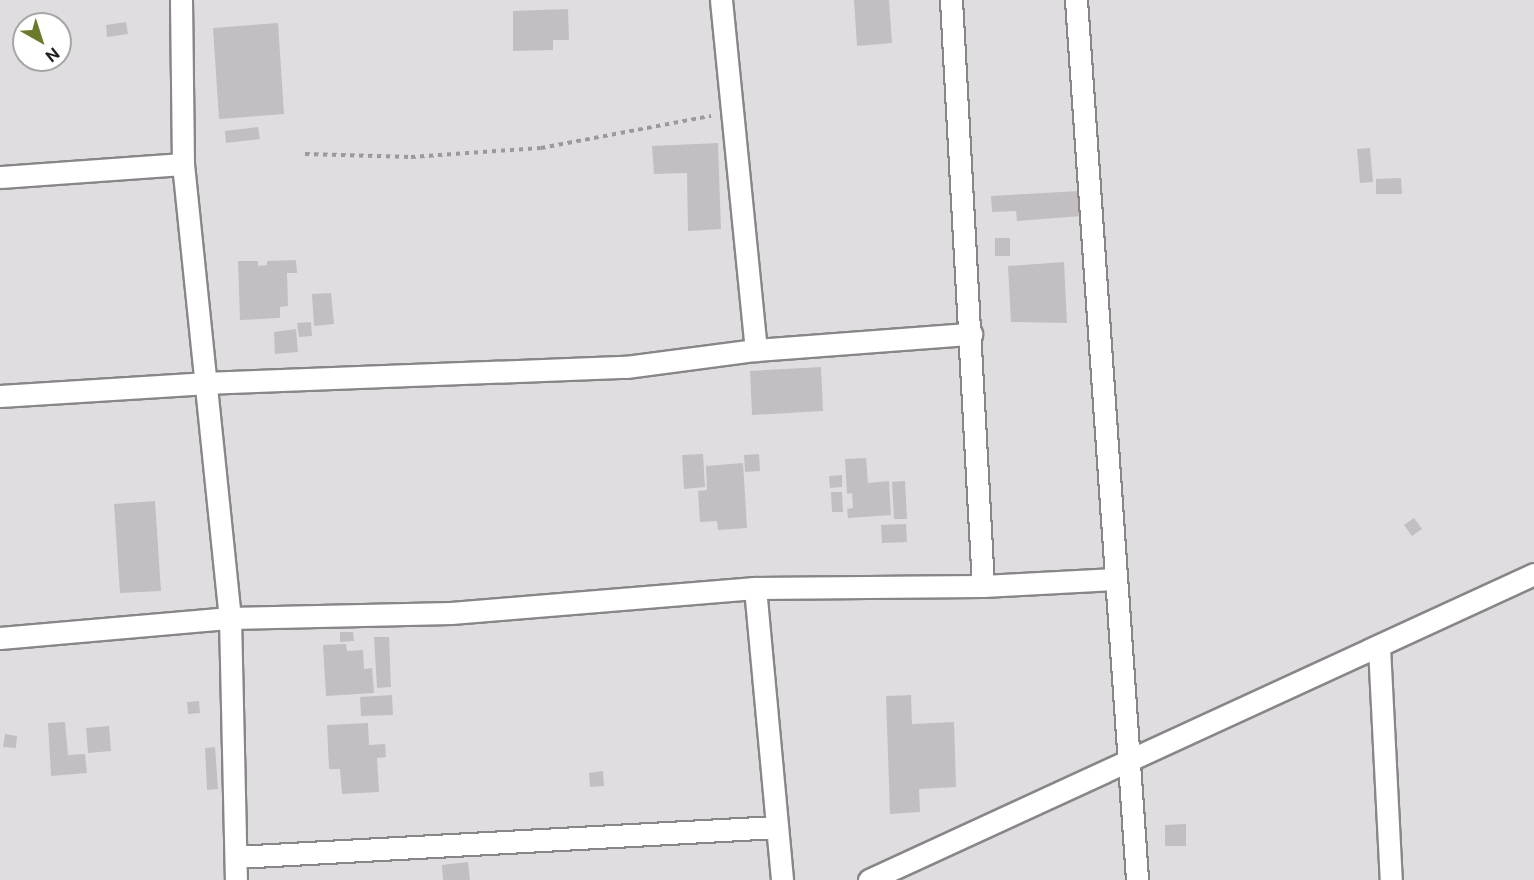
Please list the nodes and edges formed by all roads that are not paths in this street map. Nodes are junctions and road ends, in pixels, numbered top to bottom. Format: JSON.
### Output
{"nodes":[{"id":1,"x":181,"y":0,"type":"edge"},
{"id":2,"x":721,"y":0,"type":"edge"},
{"id":3,"x":951,"y":0,"type":"edge"},
{"id":4,"x":1076,"y":0,"type":"edge"},
{"id":5,"x":183,"y":164,"type":"junction"},
{"id":6,"x":0,"y":177,"type":"edge"},
{"id":7,"x":971,"y":334,"type":"junction"},
{"id":8,"x":756,"y":350,"type":"junction"},
{"id":9,"x":204,"y":383,"type":"junction"},
{"id":10,"x":0,"y":396,"type":"edge"},
{"id":11,"x":1534,"y":574,"type":"edge"},
{"id":12,"x":1115,"y":579,"type":"junction"},
{"id":13,"x":983,"y":586,"type":"junction"},
{"id":14,"x":755,"y":588,"type":"junction"},
{"id":15,"x":230,"y":618,"type":"junction"},
{"id":16,"x":0,"y":638,"type":"edge"},
{"id":17,"x":1379,"y":646,"type":"junction"},
{"id":18,"x":1132,"y":762,"type":"junction"},
{"id":19,"x":776,"y":827,"type":"junction"},
{"id":20,"x":236,"y":857,"type":"junction"},
{"id":21,"x":236,"y":880,"type":"edge"},
{"id":22,"x":782,"y":880,"type":"edge"},
{"id":23,"x":869,"y":880,"type":"edge"},
{"id":24,"x":1137,"y":880,"type":"edge"},
{"id":25,"x":1391,"y":880,"type":"edge"}],
"edges":[{"from":1,"to":5,"type":"street"},
{"from":2,"to":8,"type":"street"},
{"from":3,"to":7,"type":"street"},
{"from":4,"to":12,"type":"street"},
{"from":5,"to":6,"type":"street"},
{"from":5,"to":9,"type":"street"},
{"from":7,"to":8,"type":"street"},
{"from":7,"to":13,"type":"street"},
{"from":8,"to":9,"type":"street"},
{"from":9,"to":10,"type":"street"},
{"from":9,"to":15,"type":"street"},
{"from":11,"to":17,"type":"street"},
{"from":12,"to":13,"type":"street"},
{"from":12,"to":18,"type":"street"},
{"from":13,"to":14,"type":"street"},
{"from":14,"to":15,"type":"street"},
{"from":14,"to":19,"type":"street"},
{"from":15,"to":16,"type":"street"},
{"from":15,"to":20,"type":"street"},
{"from":17,"to":18,"type":"street"},
{"from":17,"to":25,"type":"street"},
{"from":18,"to":23,"type":"street"},
{"from":18,"to":24,"type":"street"},
{"from":19,"to":20,"type":"street"},
{"from":19,"to":22,"type":"street"},
{"from":20,"to":21,"type":"street"}]}
